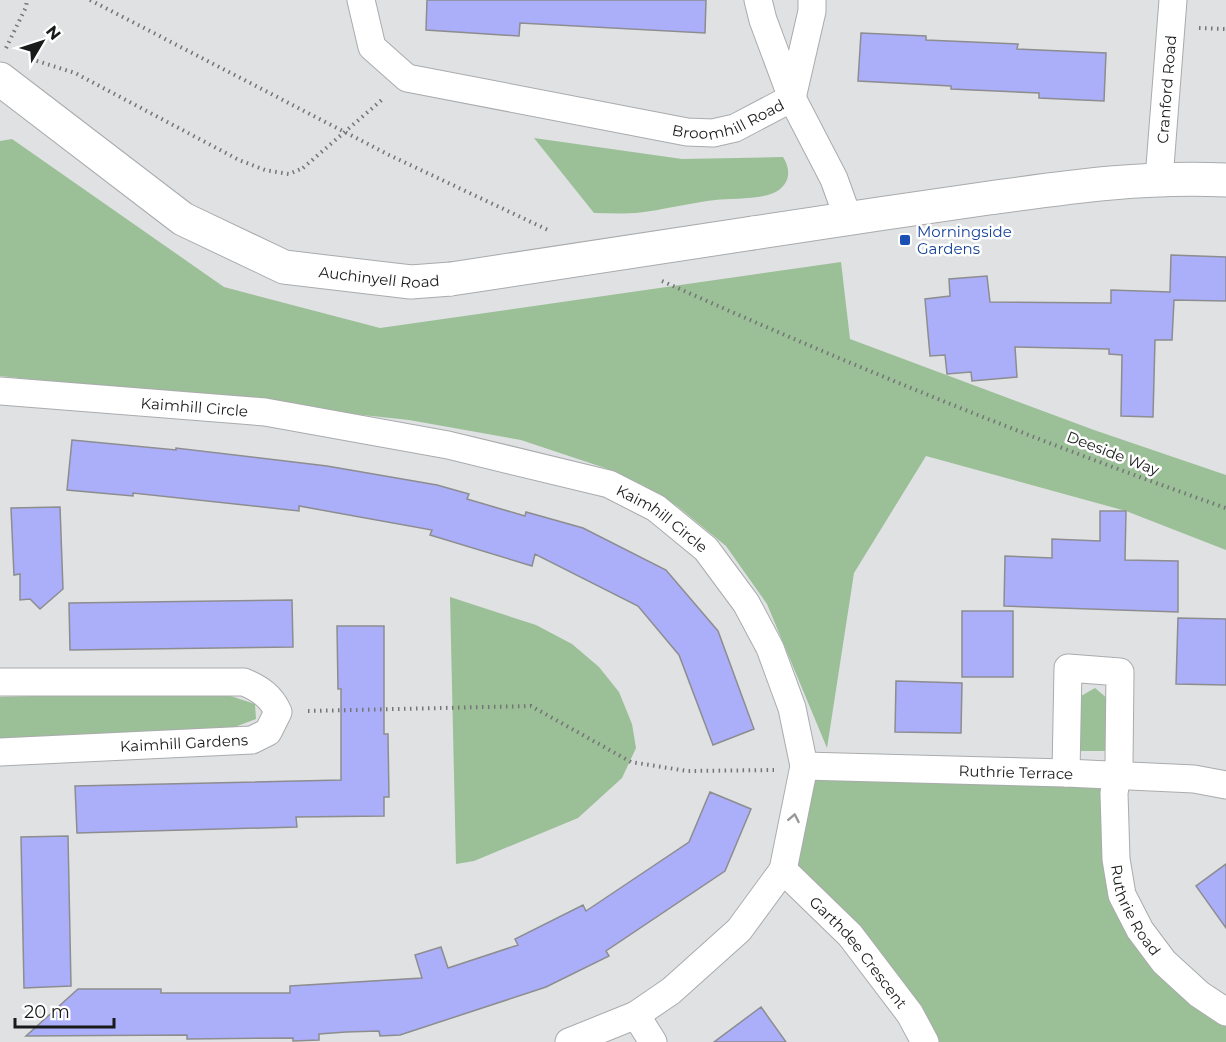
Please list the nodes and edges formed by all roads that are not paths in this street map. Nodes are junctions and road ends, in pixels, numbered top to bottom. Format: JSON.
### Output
{"nodes":[{"id":1,"x":361,"y":0,"type":"edge"},
{"id":2,"x":758,"y":0,"type":"edge"},
{"id":3,"x":812,"y":0,"type":"edge"},
{"id":4,"x":1173,"y":0,"type":"edge"},
{"id":5,"x":9,"y":64,"type":"edge"},
{"id":6,"x":792,"y":98,"type":"junction"},
{"id":7,"x":1160,"y":178,"type":"junction"},
{"id":8,"x":1226,"y":180,"type":"edge"},
{"id":9,"x":848,"y":218,"type":"junction"},
{"id":10,"x":0,"y":391,"type":"edge"},
{"id":11,"x":0,"y":682,"type":"edge"},
{"id":12,"x":0,"y":752,"type":"edge"},
{"id":13,"x":804,"y":766,"type":"junction"},
{"id":14,"x":1066,"y":773,"type":"junction"},
{"id":15,"x":1117,"y":776,"type":"junction"},
{"id":16,"x":1226,"y":785,"type":"edge"},
{"id":17,"x":783,"y":870,"type":"junction"},
{"id":18,"x":1226,"y":1012,"type":"edge"},
{"id":19,"x":636,"y":1015,"type":"junction"},
{"id":20,"x":569,"y":1042,"type":"edge"},
{"id":21,"x":653,"y":1042,"type":"edge"},
{"id":22,"x":925,"y":1042,"type":"edge"}],
"edges":[{"from":1,"to":6,"type":"street","name":"Broomhill Road"},
{"from":2,"to":6,"type":"street"},
{"from":3,"to":6,"type":"street"},
{"from":4,"to":7,"type":"street","name":"Cranford Road"},
{"from":5,"to":9,"type":"street","name":"Auchinyell Road","bridge":true},
{"from":6,"to":9,"type":"street","name":"Broomhill Road"},
{"from":7,"to":8,"type":"street"},
{"from":7,"to":9,"type":"street"},
{"from":10,"to":13,"type":"street","name":"Kaimhill Circle"},
{"from":11,"to":12,"type":"street","name":"Kaimhill Gardens"},
{"from":13,"to":14,"type":"street","name":"Ruthrie Terrace"},
{"from":17,"to":13,"type":"street","name":"Kaimhill Circle","one_way":true},
{"from":14,"to":15,"type":"street","name":"Ruthrie Terrace"},
{"from":14,"to":15,"type":"street","name":"Ruthrie Road"},
{"from":15,"to":16,"type":"street","name":"Ruthrie Terrace"},
{"from":15,"to":18,"type":"street","name":"Ruthrie Road"},
{"from":17,"to":19,"type":"street","name":"Kaimhill Circle"},
{"from":17,"to":22,"type":"street","name":"Garthdee Crescent"},
{"from":19,"to":20,"type":"street","name":"Kaimhill Circle"},
{"from":19,"to":21,"type":"street"}]}
